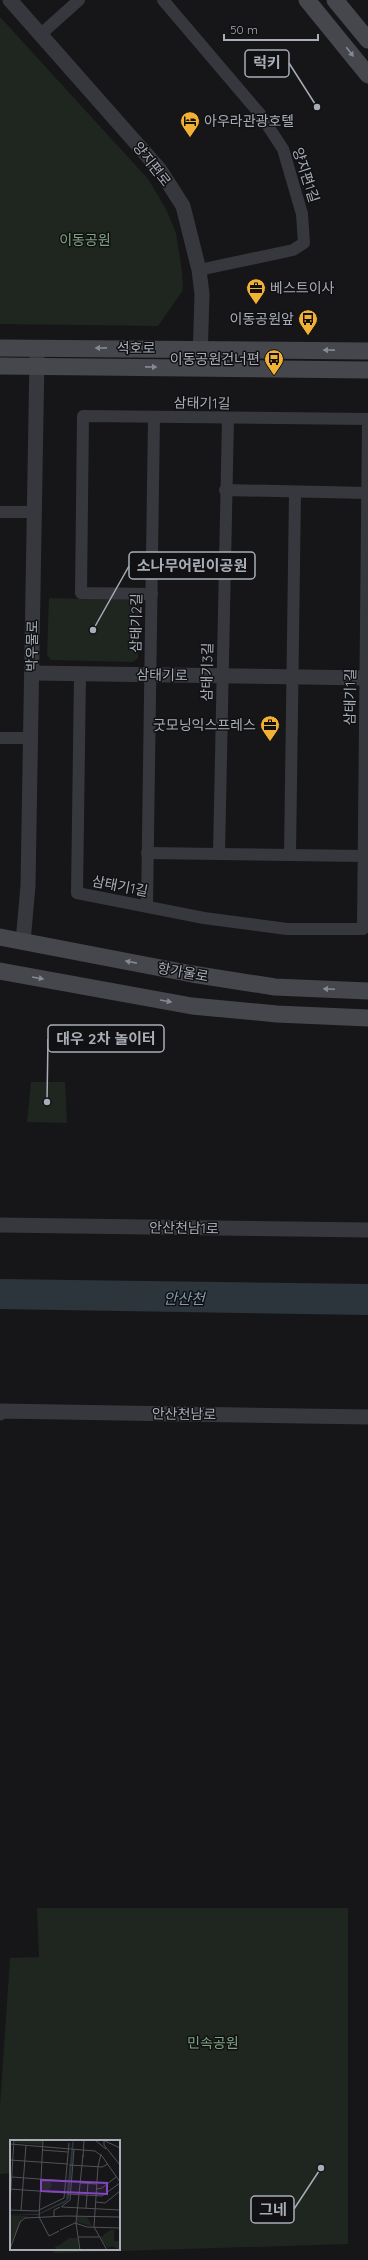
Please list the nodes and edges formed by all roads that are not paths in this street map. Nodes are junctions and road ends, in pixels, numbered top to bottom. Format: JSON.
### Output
{"nodes":[{"id":1,"x":10,"y":0,"type":"edge"},
{"id":2,"x":79,"y":0,"type":"edge"},
{"id":3,"x":163,"y":0,"type":"edge"},
{"id":4,"x":308,"y":0,"type":"edge"},
{"id":5,"x":335,"y":0,"type":"edge"},
{"id":6,"x":41,"y":34,"type":"junction"},
{"id":7,"x":368,"y":40,"type":"edge"},
{"id":8,"x":368,"y":75,"type":"edge"},
{"id":9,"x":199,"y":270,"type":"junction"},
{"id":10,"x":0,"y":348,"type":"edge"},
{"id":11,"x":37,"y":349,"type":"junction"},
{"id":12,"x":201,"y":349,"type":"junction"},
{"id":13,"x":368,"y":351,"type":"edge"},
{"id":14,"x":0,"y":366,"type":"edge"},
{"id":15,"x":37,"y":366,"type":"junction"},
{"id":16,"x":200,"y":368,"type":"junction"},
{"id":17,"x":368,"y":370,"type":"edge"},
{"id":18,"x":154,"y":418,"type":"junction"},
{"id":19,"x":228,"y":418,"type":"junction"},
{"id":20,"x":225,"y":490,"type":"junction"},
{"id":21,"x":295,"y":492,"type":"junction"},
{"id":22,"x":367,"y":493,"type":"edge"},
{"id":23,"x":0,"y":512,"type":"edge"},
{"id":24,"x":34,"y":512,"type":"junction"},
{"id":25,"x":152,"y":594,"type":"junction"},
{"id":26,"x":32,"y":673,"type":"junction"},
{"id":27,"x":80,"y":674,"type":"junction"},
{"id":28,"x":150,"y":675,"type":"junction"},
{"id":29,"x":222,"y":676,"type":"junction"},
{"id":30,"x":293,"y":677,"type":"junction"},
{"id":31,"x":367,"y":678,"type":"edge"},
{"id":32,"x":0,"y":738,"type":"edge"},
{"id":33,"x":30,"y":738,"type":"junction"},
{"id":34,"x":147,"y":853,"type":"junction"},
{"id":35,"x":219,"y":854,"type":"junction"},
{"id":36,"x":290,"y":855,"type":"junction"},
{"id":37,"x":363,"y":856,"type":"junction"},
{"id":38,"x":147,"y":906,"type":"junction"},
{"id":39,"x":0,"y":937,"type":"edge"},
{"id":40,"x":23,"y":942,"type":"junction"},
{"id":41,"x":0,"y":971,"type":"edge"},
{"id":42,"x":368,"y":991,"type":"edge"},
{"id":43,"x":368,"y":1018,"type":"edge"},
{"id":44,"x":0,"y":1225,"type":"edge"},
{"id":45,"x":368,"y":1230,"type":"edge"},
{"id":46,"x":0,"y":1412,"type":"edge"},
{"id":47,"x":368,"y":1417,"type":"edge"}],
"edges":[{"from":1,"to":6,"type":"street","name":"양지편로"},
{"from":2,"to":6,"type":"street"},
{"from":3,"to":9,"type":"street","name":"양지편1길"},
{"from":4,"to":8,"type":"main road","one_way":true},
{"from":5,"to":7,"type":"main road"},
{"from":6,"to":9,"type":"street","name":"양지편로"},
{"from":9,"to":12,"type":"street","name":"양지편로"},
{"from":10,"to":11,"type":"main road","name":"석호로"},
{"from":12,"to":11,"type":"main road","name":"석호로","one_way":true},
{"from":11,"to":15,"type":"street","name":"박우물로"},
{"from":13,"to":12,"type":"main road","name":"석호로","one_way":true},
{"from":12,"to":16,"type":"street","name":"양지편로"},
{"from":14,"to":15,"type":"main road","name":"석호로"},
{"from":15,"to":16,"type":"main road","name":"석호로","one_way":true},
{"from":15,"to":24,"type":"street","name":"박우물로"},
{"from":16,"to":17,"type":"main road","name":"석호로"},
{"from":18,"to":19,"type":"street","name":"삼태기1길"},
{"from":18,"to":25,"type":"street","name":"삼태기2길"},
{"from":18,"to":25,"type":"street","name":"삼태기1길"},
{"from":19,"to":20,"type":"street","name":"삼태기3길"},
{"from":19,"to":22,"type":"street","name":"삼태기1길"},
{"from":20,"to":21,"type":"street"},
{"from":20,"to":29,"type":"street","name":"삼태기3길"},
{"from":21,"to":22,"type":"street"},
{"from":21,"to":30,"type":"street"},
{"from":22,"to":31,"type":"street","name":"삼태기1길"},
{"from":23,"to":24,"type":"street"},
{"from":24,"to":26,"type":"street","name":"박우물로"},
{"from":25,"to":28,"type":"street","name":"삼태기2길"},
{"from":26,"to":27,"type":"street","name":"삼태기로"},
{"from":26,"to":33,"type":"street","name":"박우물로"},
{"from":27,"to":28,"type":"street","name":"삼태기로"},
{"from":27,"to":38,"type":"street","name":"삼태기1길"},
{"from":28,"to":29,"type":"street","name":"삼태기로"},
{"from":28,"to":34,"type":"street","name":"삼태기2길"},
{"from":29,"to":30,"type":"street","name":"삼태기로"},
{"from":29,"to":35,"type":"street","name":"삼태기3길"},
{"from":30,"to":31,"type":"street","name":"삼태기로"},
{"from":30,"to":36,"type":"street"},
{"from":31,"to":37,"type":"street","name":"삼태기1길"},
{"from":32,"to":33,"type":"street"},
{"from":33,"to":40,"type":"street","name":"박우물로"},
{"from":34,"to":35,"type":"street"},
{"from":34,"to":38,"type":"street","name":"삼태기2길"},
{"from":35,"to":36,"type":"street"},
{"from":36,"to":37,"type":"street"},
{"from":37,"to":38,"type":"street","name":"삼태기1길"},
{"from":39,"to":40,"type":"main road","name":"항가울로"},
{"from":42,"to":40,"type":"main road","name":"항가울로","one_way":true},
{"from":41,"to":43,"type":"main road","one_way":true},
{"from":44,"to":45,"type":"street","name":"안산천남1로"},
{"from":46,"to":47,"type":"street","name":"안산천남로"}]}
